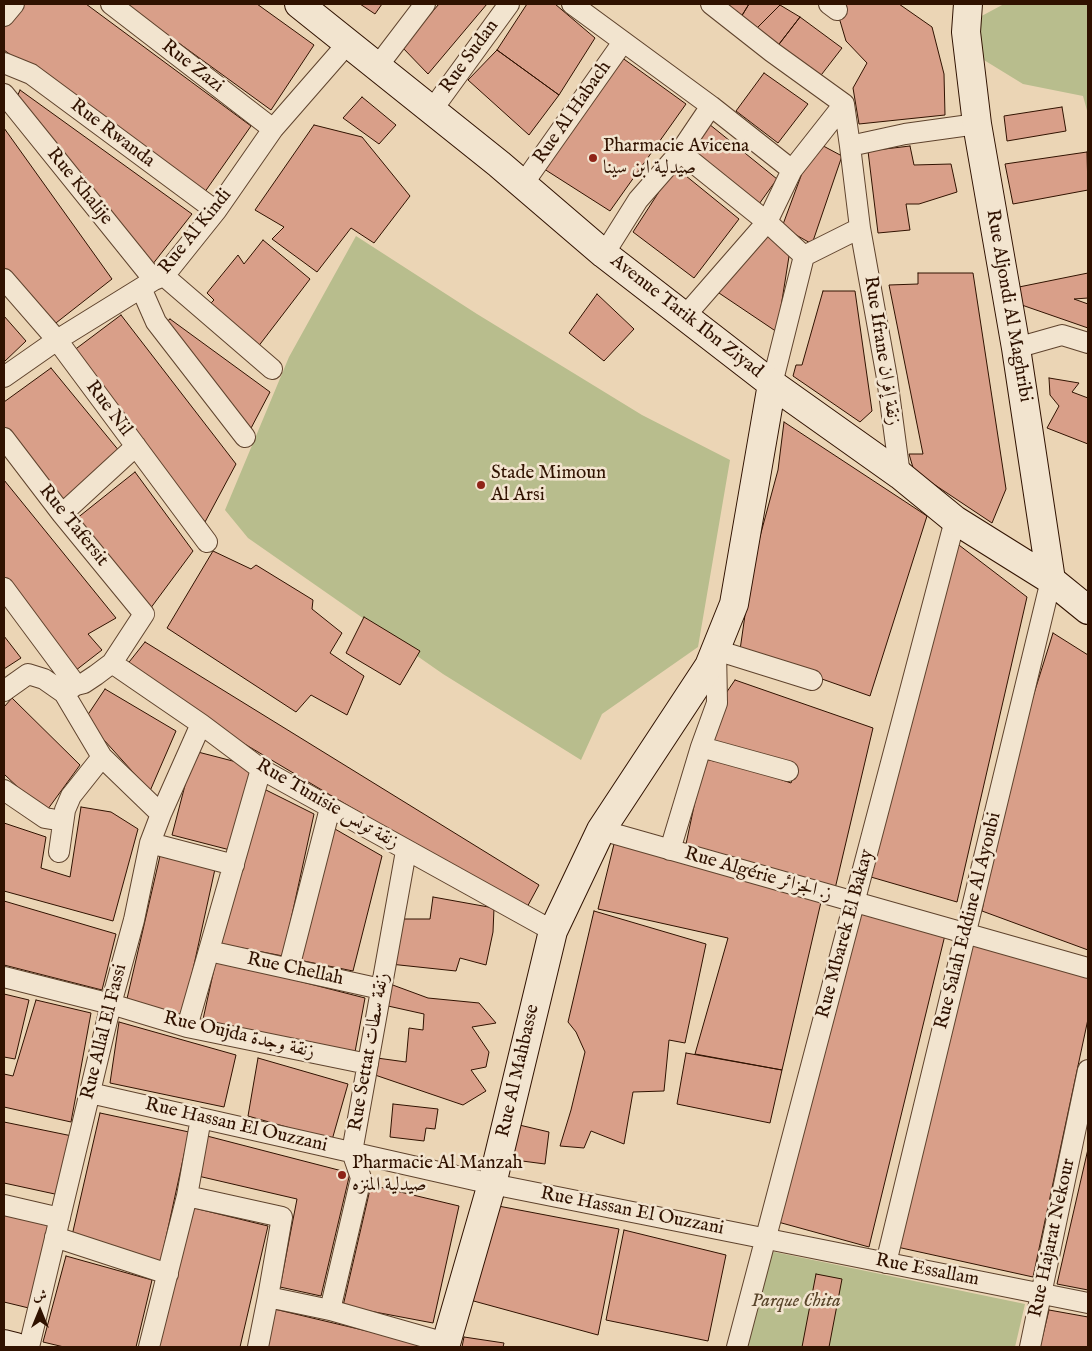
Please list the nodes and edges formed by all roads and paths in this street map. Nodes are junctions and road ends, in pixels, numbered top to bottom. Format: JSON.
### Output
{"nodes":[{"id":1,"x":14,"y":4,"type":"edge"},
{"id":2,"x":111,"y":4,"type":"edge"},
{"id":3,"x":299,"y":4,"type":"edge"},
{"id":4,"x":424,"y":4,"type":"edge"},
{"id":5,"x":509,"y":4,"type":"edge"},
{"id":6,"x":572,"y":4,"type":"edge"},
{"id":7,"x":711,"y":4,"type":"edge"},
{"id":8,"x":954,"y":4,"type":"edge"},
{"id":9,"x":968,"y":4,"type":"edge"},
{"id":10,"x":4,"y":16,"type":"edge"},
{"id":11,"x":966,"y":32,"type":"junction"},
{"id":12,"x":623,"y":42,"type":"junction"},
{"id":13,"x":348,"y":43,"type":"junction"},
{"id":14,"x":4,"y":63,"type":"edge"},
{"id":15,"x":378,"y":66,"type":"junction"},
{"id":16,"x":4,"y":94,"type":"edge"},
{"id":17,"x":844,"y":104,"type":"junction"},
{"id":18,"x":711,"y":106,"type":"junction"},
{"id":19,"x":432,"y":110,"type":"junction"},
{"id":20,"x":976,"y":124,"type":"junction"},
{"id":21,"x":273,"y":129,"type":"junction"},
{"id":22,"x":850,"y":146,"type":"junction"},
{"id":23,"x":680,"y":152,"type":"junction"},
{"id":24,"x":792,"y":170,"type":"junction"},
{"id":25,"x":523,"y":184,"type":"junction"},
{"id":26,"x":216,"y":211,"type":"junction"},
{"id":27,"x":767,"y":222,"type":"junction"},
{"id":28,"x":860,"y":228,"type":"junction"},
{"id":29,"x":604,"y":254,"type":"junction"},
{"id":30,"x":804,"y":256,"type":"junction"},
{"id":31,"x":4,"y":279,"type":"edge"},
{"id":32,"x":153,"y":282,"type":"junction"},
{"id":33,"x":685,"y":316,"type":"junction"},
{"id":34,"x":57,"y":340,"type":"junction"},
{"id":35,"x":1088,"y":343,"type":"edge"},
{"id":36,"x":1016,"y":348,"type":"junction"},
{"id":37,"x":272,"y":369,"type":"dead end"},
{"id":38,"x":4,"y":378,"type":"edge"},
{"id":39,"x":772,"y":384,"type":"junction"},
{"id":40,"x":244,"y":437,"type":"dead end"},
{"id":41,"x":4,"y":438,"type":"edge"},
{"id":42,"x":136,"y":446,"type":"junction"},
{"id":43,"x":900,"y":475,"type":"junction"},
{"id":44,"x":62,"y":514,"type":"junction"},
{"id":45,"x":954,"y":520,"type":"junction"},
{"id":46,"x":207,"y":542,"type":"dead end"},
{"id":47,"x":1051,"y":580,"type":"junction"},
{"id":48,"x":4,"y":588,"type":"edge"},
{"id":49,"x":1088,"y":610,"type":"edge"},
{"id":50,"x":716,"y":650,"type":"junction"},
{"id":51,"x":112,"y":662,"type":"junction"},
{"id":52,"x":812,"y":680,"type":"dead end"},
{"id":53,"x":70,"y":689,"type":"junction"},
{"id":54,"x":4,"y":691,"type":"edge"},
{"id":55,"x":201,"y":724,"type":"junction"},
{"id":56,"x":701,"y":748,"type":"junction"},
{"id":57,"x":102,"y":757,"type":"junction"},
{"id":58,"x":261,"y":769,"type":"junction"},
{"id":59,"x":788,"y":771,"type":"dead end"},
{"id":60,"x":4,"y":790,"type":"edge"},
{"id":61,"x":330,"y":808,"type":"junction"},
{"id":62,"x":161,"y":814,"type":"junction"},
{"id":63,"x":63,"y":820,"type":"junction"},
{"id":64,"x":601,"y":830,"type":"junction"},
{"id":65,"x":150,"y":843,"type":"junction"},
{"id":66,"x":670,"y":850,"type":"junction"},
{"id":67,"x":406,"y":851,"type":"junction"},
{"id":68,"x":59,"y":852,"type":"dead end"},
{"id":69,"x":234,"y":865,"type":"junction"},
{"id":70,"x":854,"y":902,"type":"junction"},
{"id":71,"x":552,"y":931,"type":"junction"},
{"id":72,"x":966,"y":933,"type":"junction"},
{"id":73,"x":209,"y":951,"type":"junction"},
{"id":74,"x":289,"y":968,"type":"junction"},
{"id":75,"x":1088,"y":968,"type":"edge"},
{"id":76,"x":4,"y":977,"type":"edge"},
{"id":77,"x":381,"y":989,"type":"junction"},
{"id":78,"x":111,"y":1004,"type":"junction"},
{"id":79,"x":187,"y":1027,"type":"junction"},
{"id":80,"x":368,"y":1064,"type":"junction"},
{"id":81,"x":1088,"y":1070,"type":"edge"},
{"id":82,"x":90,"y":1093,"type":"junction"},
{"id":83,"x":201,"y":1118,"type":"junction"},
{"id":84,"x":352,"y":1152,"type":"junction"},
{"id":85,"x":492,"y":1184,"type":"junction"},
{"id":86,"x":186,"y":1196,"type":"junction"},
{"id":87,"x":4,"y":1205,"type":"edge"},
{"id":88,"x":57,"y":1228,"type":"junction"},
{"id":89,"x":765,"y":1238,"type":"junction"},
{"id":90,"x":886,"y":1263,"type":"junction"},
{"id":91,"x":168,"y":1274,"type":"junction"},
{"id":92,"x":1041,"y":1294,"type":"junction"},
{"id":93,"x":268,"y":1297,"type":"junction"},
{"id":94,"x":1088,"y":1304,"type":"edge"},
{"id":95,"x":330,"y":1310,"type":"junction"},
{"id":96,"x":4,"y":1344,"type":"edge"},
{"id":97,"x":446,"y":1345,"type":"edge"},
{"id":98,"x":16,"y":1347,"type":"edge"},
{"id":99,"x":29,"y":1347,"type":"edge"},
{"id":100,"x":150,"y":1347,"type":"edge"},
{"id":101,"x":258,"y":1347,"type":"edge"},
{"id":102,"x":737,"y":1347,"type":"edge"},
{"id":103,"x":1030,"y":1347,"type":"edge"}],
"edges":[{"from":1,"to":10,"type":"street"},
{"from":2,"to":21,"type":"street","name":"Rue Zazi"},
{"from":3,"to":13,"type":"street","name":"Avenue Tarik Ibn Ziyad"},
{"from":4,"to":15,"type":"street"},
{"from":5,"to":19,"type":"street","name":"Rue Sudan"},
{"from":6,"to":12,"type":"street"},
{"from":7,"to":17,"type":"street"},
{"from":8,"to":11,"type":"street","name":"Rue Aljondi Al Maghribi"},
{"from":9,"to":11,"type":"street","name":"Rue Aljondi Al Maghribi"},
{"from":11,"to":20,"type":"street","name":"Rue Aljondi Al Maghribi"},
{"from":12,"to":18,"type":"street"},
{"from":12,"to":25,"type":"street","name":"Rue Al Habach"},
{"from":13,"to":15,"type":"street","name":"Avenue Tarik Ibn Ziyad"},
{"from":13,"to":21,"type":"street","name":"Rue Al Kindi"},
{"from":14,"to":26,"type":"street","name":"Rue Rwanda"},
{"from":15,"to":19,"type":"street","name":"Avenue Tarik Ibn Ziyad"},
{"from":16,"to":32,"type":"street","name":"Rue Khalije"},
{"from":17,"to":22,"type":"street","name":"Rue Ifrane زنقة إفران"},
{"from":17,"to":24,"type":"street"},
{"from":18,"to":23,"type":"street"},
{"from":18,"to":24,"type":"street"},
{"from":19,"to":25,"type":"street","name":"Avenue Tarik Ibn Ziyad"},
{"from":20,"to":22,"type":"street"},
{"from":20,"to":36,"type":"street","name":"Rue Aljondi Al Maghribi"},
{"from":21,"to":26,"type":"street","name":"Rue Al Kindi"},
{"from":22,"to":28,"type":"street","name":"Rue Ifrane زنقة إفران"},
{"from":23,"to":27,"type":"street"},
{"from":23,"to":29,"type":"street"},
{"from":24,"to":27,"type":"street"},
{"from":25,"to":29,"type":"street","name":"Avenue Tarik Ibn Ziyad"},
{"from":26,"to":32,"type":"street","name":"Rue Al Kindi"},
{"from":27,"to":30,"type":"street"},
{"from":27,"to":33,"type":"street"},
{"from":28,"to":30,"type":"street"},
{"from":28,"to":43,"type":"street","name":"Rue Ifrane زنقة إفران"},
{"from":29,"to":33,"type":"street","name":"Avenue Tarik Ibn Ziyad"},
{"from":30,"to":39,"type":"street"},
{"from":31,"to":34,"type":"street","name":"Rue Nil"},
{"from":32,"to":34,"type":"street","name":"Rue Al Kindi"},
{"from":32,"to":37,"type":"street"},
{"from":32,"to":40,"type":"street"},
{"from":33,"to":39,"type":"street","name":"Avenue Tarik Ibn Ziyad"},
{"from":34,"to":38,"type":"street","name":"Rue Al Kindi"},
{"from":34,"to":42,"type":"street","name":"Rue Nil"},
{"from":35,"to":36,"type":"street"},
{"from":36,"to":47,"type":"street","name":"Rue Aljondi Al Maghribi"},
{"from":39,"to":43,"type":"street","name":"Avenue Tarik Ibn Ziyad"},
{"from":39,"to":50,"type":"street","name":"Rue Al Mahbasse"},
{"from":41,"to":44,"type":"street","name":"Rue Tafersit"},
{"from":42,"to":44,"type":"street"},
{"from":42,"to":46,"type":"street","name":"Rue Nil"},
{"from":43,"to":45,"type":"street","name":"Avenue Tarik Ibn Ziyad"},
{"from":44,"to":51,"type":"street","name":"Rue Tafersit"},
{"from":45,"to":47,"type":"street","name":"Avenue Tarik Ibn Ziyad"},
{"from":45,"to":70,"type":"street","name":"Rue Mbarek El Bakay"},
{"from":47,"to":49,"type":"street","name":"Avenue Tarik Ibn Ziyad"},
{"from":47,"to":72,"type":"street","name":"Rue Salah Eddine Al Ayoubi"},
{"from":48,"to":53,"type":"street"},
{"from":50,"to":52,"type":"street"},
{"from":50,"to":56,"type":"street"},
{"from":50,"to":64,"type":"street","name":"Rue Al Mahbasse"},
{"from":51,"to":53,"type":"street"},
{"from":51,"to":55,"type":"street","name":"Rue Tunisie زنقة تونس"},
{"from":53,"to":54,"type":"street"},
{"from":53,"to":57,"type":"street"},
{"from":55,"to":58,"type":"street","name":"Rue Tunisie زنقة تونس"},
{"from":55,"to":62,"type":"street","name":"Rue Allal El Fassi"},
{"from":56,"to":59,"type":"street"},
{"from":56,"to":66,"type":"street"},
{"from":57,"to":62,"type":"street"},
{"from":57,"to":63,"type":"street"},
{"from":58,"to":61,"type":"street","name":"Rue Tunisie زنقة تونس"},
{"from":58,"to":69,"type":"street"},
{"from":60,"to":63,"type":"street"},
{"from":61,"to":67,"type":"street","name":"Rue Tunisie زنقة تونس"},
{"from":61,"to":74,"type":"street"},
{"from":62,"to":65,"type":"street","name":"Rue Allal El Fassi"},
{"from":63,"to":68,"type":"street"},
{"from":64,"to":66,"type":"street","name":"Rue Algérie ز. الجزائر"},
{"from":64,"to":71,"type":"street","name":"Rue Al Mahbasse"},
{"from":65,"to":69,"type":"street"},
{"from":65,"to":78,"type":"street","name":"Rue Allal El Fassi"},
{"from":66,"to":70,"type":"street","name":"Rue Algérie ز. الجزائر"},
{"from":67,"to":71,"type":"street","name":"Rue Tunisie زنقة تونس"},
{"from":67,"to":77,"type":"street","name":"Rue Settat زنقة سطات"},
{"from":69,"to":73,"type":"street"},
{"from":70,"to":72,"type":"street","name":"Rue Algérie ز. الجزائر"},
{"from":70,"to":89,"type":"street","name":"Rue Mbarek El Bakay"},
{"from":71,"to":85,"type":"street","name":"Rue Al Mahbasse"},
{"from":72,"to":75,"type":"street","name":"Rue Algérie ز. الجزائر"},
{"from":72,"to":90,"type":"street","name":"Rue Salah Eddine Al Ayoubi"},
{"from":73,"to":74,"type":"street","name":"Rue Chellah"},
{"from":73,"to":79,"type":"street"},
{"from":74,"to":77,"type":"street","name":"Rue Chellah"},
{"from":76,"to":78,"type":"street","name":"Rue Oujda زنقة وجدة"},
{"from":77,"to":80,"type":"street","name":"Rue Settat زنقة سطات"},
{"from":78,"to":79,"type":"street","name":"Rue Oujda زنقة وجدة"},
{"from":78,"to":82,"type":"street","name":"Rue Allal El Fassi"},
{"from":79,"to":80,"type":"street","name":"Rue Oujda زنقة وجدة"},
{"from":80,"to":84,"type":"street","name":"Rue Settat زنقة سطات"},
{"from":81,"to":92,"type":"street","name":"Rue Hajarat Nekour"},
{"from":82,"to":83,"type":"street","name":"Rue Hassan El Ouzzani"},
{"from":82,"to":88,"type":"street","name":"Rue Allal El Fassi"},
{"from":83,"to":84,"type":"street","name":"Rue Hassan El Ouzzani"},
{"from":83,"to":86,"type":"street"},
{"from":84,"to":85,"type":"street","name":"Rue Hassan El Ouzzani"},
{"from":84,"to":95,"type":"street","name":"Rue Settat زنقة سطات"},
{"from":85,"to":89,"type":"street","name":"Rue Hassan El Ouzzani"},
{"from":85,"to":97,"type":"street","name":"Rue Al Mahbasse"},
{"from":86,"to":91,"type":"street"},
{"from":86,"to":93,"type":"street"},
{"from":87,"to":88,"type":"street"},
{"from":88,"to":91,"type":"street"},
{"from":88,"to":99,"type":"street","name":"Rue Allal El Fassi"},
{"from":89,"to":90,"type":"street","name":"Rue Essallam"},
{"from":89,"to":102,"type":"street","name":"Rue Mbarek El Bakay"},
{"from":90,"to":92,"type":"street","name":"Rue Essallam"},
{"from":91,"to":100,"type":"street"},
{"from":92,"to":94,"type":"street","name":"Rue Essallam"},
{"from":92,"to":103,"type":"street","name":"Rue Hajarat Nekour"},
{"from":93,"to":95,"type":"street"},
{"from":93,"to":101,"type":"street"},
{"from":95,"to":97,"type":"street"},
{"from":96,"to":98,"type":"street"}]}
